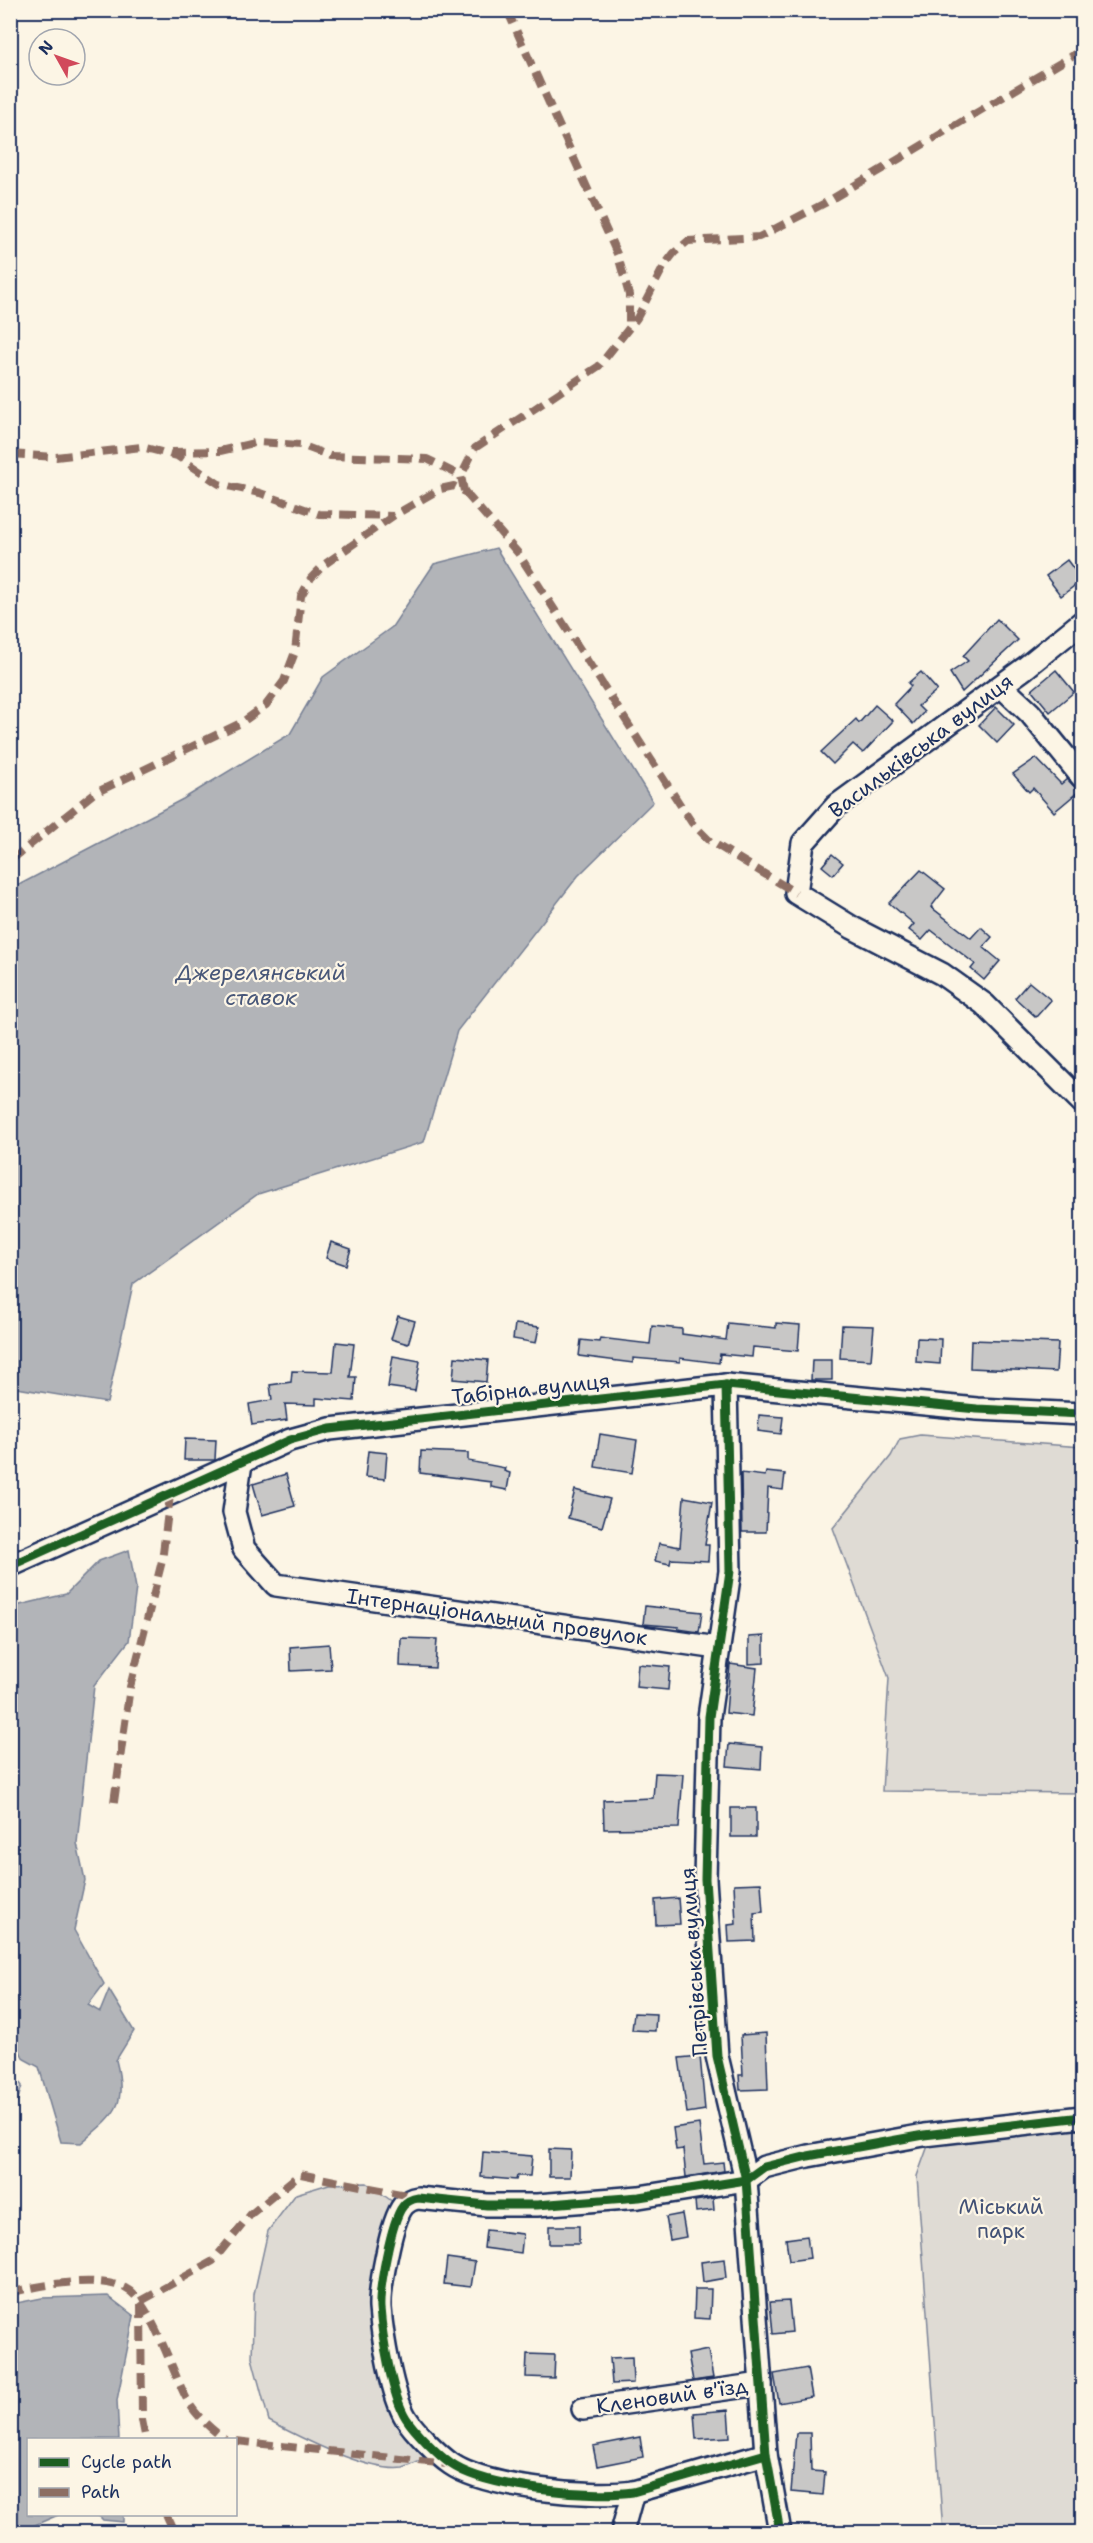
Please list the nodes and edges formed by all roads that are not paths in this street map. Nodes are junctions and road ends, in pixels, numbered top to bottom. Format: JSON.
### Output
{"nodes":[{"id":1,"x":1083,"y":622,"type":"edge"},
{"id":2,"x":1001,"y":686,"type":"junction"},
{"id":3,"x":1083,"y":777,"type":"edge"},
{"id":4,"x":1083,"y":1102,"type":"edge"},
{"id":5,"x":726,"y":1385,"type":"junction"},
{"id":6,"x":1083,"y":1414,"type":"edge"},
{"id":7,"x":241,"y":1463,"type":"junction"},
{"id":8,"x":10,"y":1566,"type":"edge"},
{"id":9,"x":718,"y":1648,"type":"junction"},
{"id":10,"x":1083,"y":2117,"type":"edge"},
{"id":11,"x":746,"y":2180,"type":"junction"},
{"id":12,"x":761,"y":2384,"type":"junction"},
{"id":13,"x":583,"y":2409,"type":"dead end"},
{"id":14,"x":766,"y":2454,"type":"junction"},
{"id":15,"x":633,"y":2492,"type":"junction"},
{"id":16,"x":622,"y":2532,"type":"edge"},
{"id":17,"x":780,"y":2532,"type":"edge"}],
"edges":[{"from":1,"to":2,"type":"street","name":"Васильківська вулиця"},
{"from":2,"to":3,"type":"street"},
{"from":2,"to":4,"type":"street","name":"Васильківська вулиця"},
{"from":5,"to":6,"type":"street","name":"Табірна вулиця"},
{"from":5,"to":7,"type":"street","name":"Табірна вулиця"},
{"from":5,"to":9,"type":"street","name":"Петрівська вулиця"},
{"from":7,"to":8,"type":"street","name":"Табірна вулиця"},
{"from":7,"to":9,"type":"street","name":"Інтернаціональний провулок"},
{"from":9,"to":11,"type":"street","name":"Петрівська вулиця"},
{"from":10,"to":11,"type":"street"},
{"from":11,"to":12,"type":"street","name":"Петрівська вулиця"},
{"from":11,"to":15,"type":"street"},
{"from":12,"to":13,"type":"street","name":"Кленовий в'їзд"},
{"from":12,"to":14,"type":"street","name":"Петрівська вулиця"},
{"from":14,"to":15,"type":"street"},
{"from":14,"to":17,"type":"street","name":"Петрівська вулиця"},
{"from":15,"to":16,"type":"street"}]}
